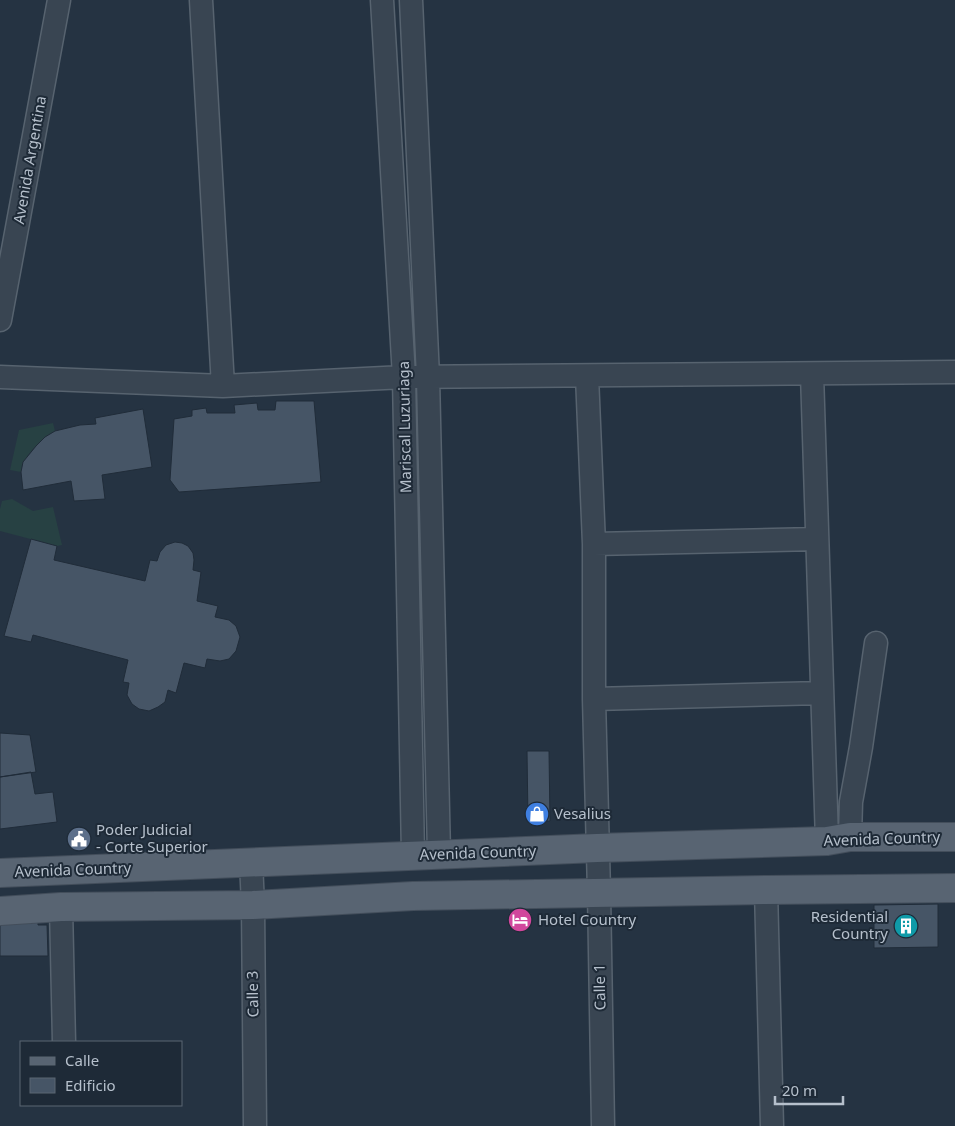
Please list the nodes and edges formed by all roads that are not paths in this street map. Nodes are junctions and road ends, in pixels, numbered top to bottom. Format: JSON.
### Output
{"nodes":[{"id":1,"x":59,"y":0,"type":"edge"},
{"id":2,"x":194,"y":0,"type":"edge"},
{"id":3,"x":202,"y":0,"type":"edge"},
{"id":4,"x":382,"y":0,"type":"edge"},
{"id":5,"x":411,"y":0,"type":"edge"},
{"id":6,"x":0,"y":320,"type":"edge"},
{"id":7,"x":955,"y":372,"type":"edge"},
{"id":8,"x":812,"y":374,"type":"junction"},
{"id":9,"x":587,"y":376,"type":"junction"},
{"id":10,"x":0,"y":377,"type":"edge"},
{"id":11,"x":404,"y":377,"type":"junction"},
{"id":12,"x":428,"y":377,"type":"junction"},
{"id":13,"x":223,"y":386,"type":"junction"},
{"id":14,"x":817,"y":539,"type":"junction"},
{"id":15,"x":594,"y":544,"type":"junction"},
{"id":16,"x":876,"y":643,"type":"dead end"},
{"id":17,"x":822,"y":693,"type":"junction"},
{"id":18,"x":594,"y":699,"type":"junction"},
{"id":19,"x":955,"y":837,"type":"edge"},
{"id":20,"x":838,"y":839,"type":"junction"},
{"id":21,"x":597,"y":848,"type":"junction"},
{"id":22,"x":426,"y":855,"type":"junction"},
{"id":23,"x":251,"y":862,"type":"junction"},
{"id":24,"x":0,"y":873,"type":"edge"},
{"id":25,"x":955,"y":888,"type":"edge"},
{"id":26,"x":766,"y":890,"type":"junction"},
{"id":27,"x":599,"y":892,"type":"junction"},
{"id":28,"x":252,"y":905,"type":"junction"},
{"id":29,"x":61,"y":907,"type":"junction"},
{"id":30,"x":0,"y":911,"type":"edge"},
{"id":31,"x":64,"y":1041,"type":"edge"},
{"id":32,"x":255,"y":1126,"type":"edge"},
{"id":33,"x":603,"y":1126,"type":"edge"},
{"id":34,"x":772,"y":1126,"type":"edge"}],
"edges":[{"from":1,"to":6,"type":"street","name":"Avenida Argentina"},
{"from":2,"to":3,"type":"street"},
{"from":3,"to":13,"type":"street"},
{"from":4,"to":11,"type":"street","name":"Mariscal Luzuriaga"},
{"from":5,"to":12,"type":"street","name":"Mariscal Luzuriaga"},
{"from":7,"to":8,"type":"street"},
{"from":8,"to":9,"type":"street"},
{"from":8,"to":14,"type":"street"},
{"from":9,"to":12,"type":"street"},
{"from":9,"to":15,"type":"street","name":"Calle 1"},
{"from":10,"to":13,"type":"street"},
{"from":11,"to":12,"type":"street"},
{"from":11,"to":13,"type":"street"},
{"from":11,"to":22,"type":"street","name":"Mariscal Luzuriaga"},
{"from":12,"to":22,"type":"street","name":"Mariscal Luzuriaga"},
{"from":14,"to":15,"type":"street"},
{"from":14,"to":17,"type":"street"},
{"from":15,"to":18,"type":"street","name":"Calle 1"},
{"from":16,"to":20,"type":"street"},
{"from":17,"to":18,"type":"street"},
{"from":17,"to":20,"type":"street"},
{"from":18,"to":21,"type":"street","name":"Calle 1"},
{"from":19,"to":20,"type":"main road","name":"Avenida Country"},
{"from":20,"to":21,"type":"main road","name":"Avenida Country"},
{"from":21,"to":22,"type":"main road","name":"Avenida Country"},
{"from":21,"to":27,"type":"street","name":"Calle 1"},
{"from":22,"to":23,"type":"main road","name":"Avenida Country"},
{"from":23,"to":24,"type":"main road","name":"Avenida Country"},
{"from":23,"to":28,"type":"street","name":"Calle 3"},
{"from":25,"to":26,"type":"main road"},
{"from":26,"to":27,"type":"main road"},
{"from":26,"to":34,"type":"street"},
{"from":27,"to":28,"type":"main road"},
{"from":27,"to":33,"type":"street","name":"Calle 1"},
{"from":28,"to":29,"type":"main road"},
{"from":28,"to":32,"type":"street","name":"Calle 3"},
{"from":29,"to":30,"type":"main road"},
{"from":29,"to":31,"type":"street"}]}
